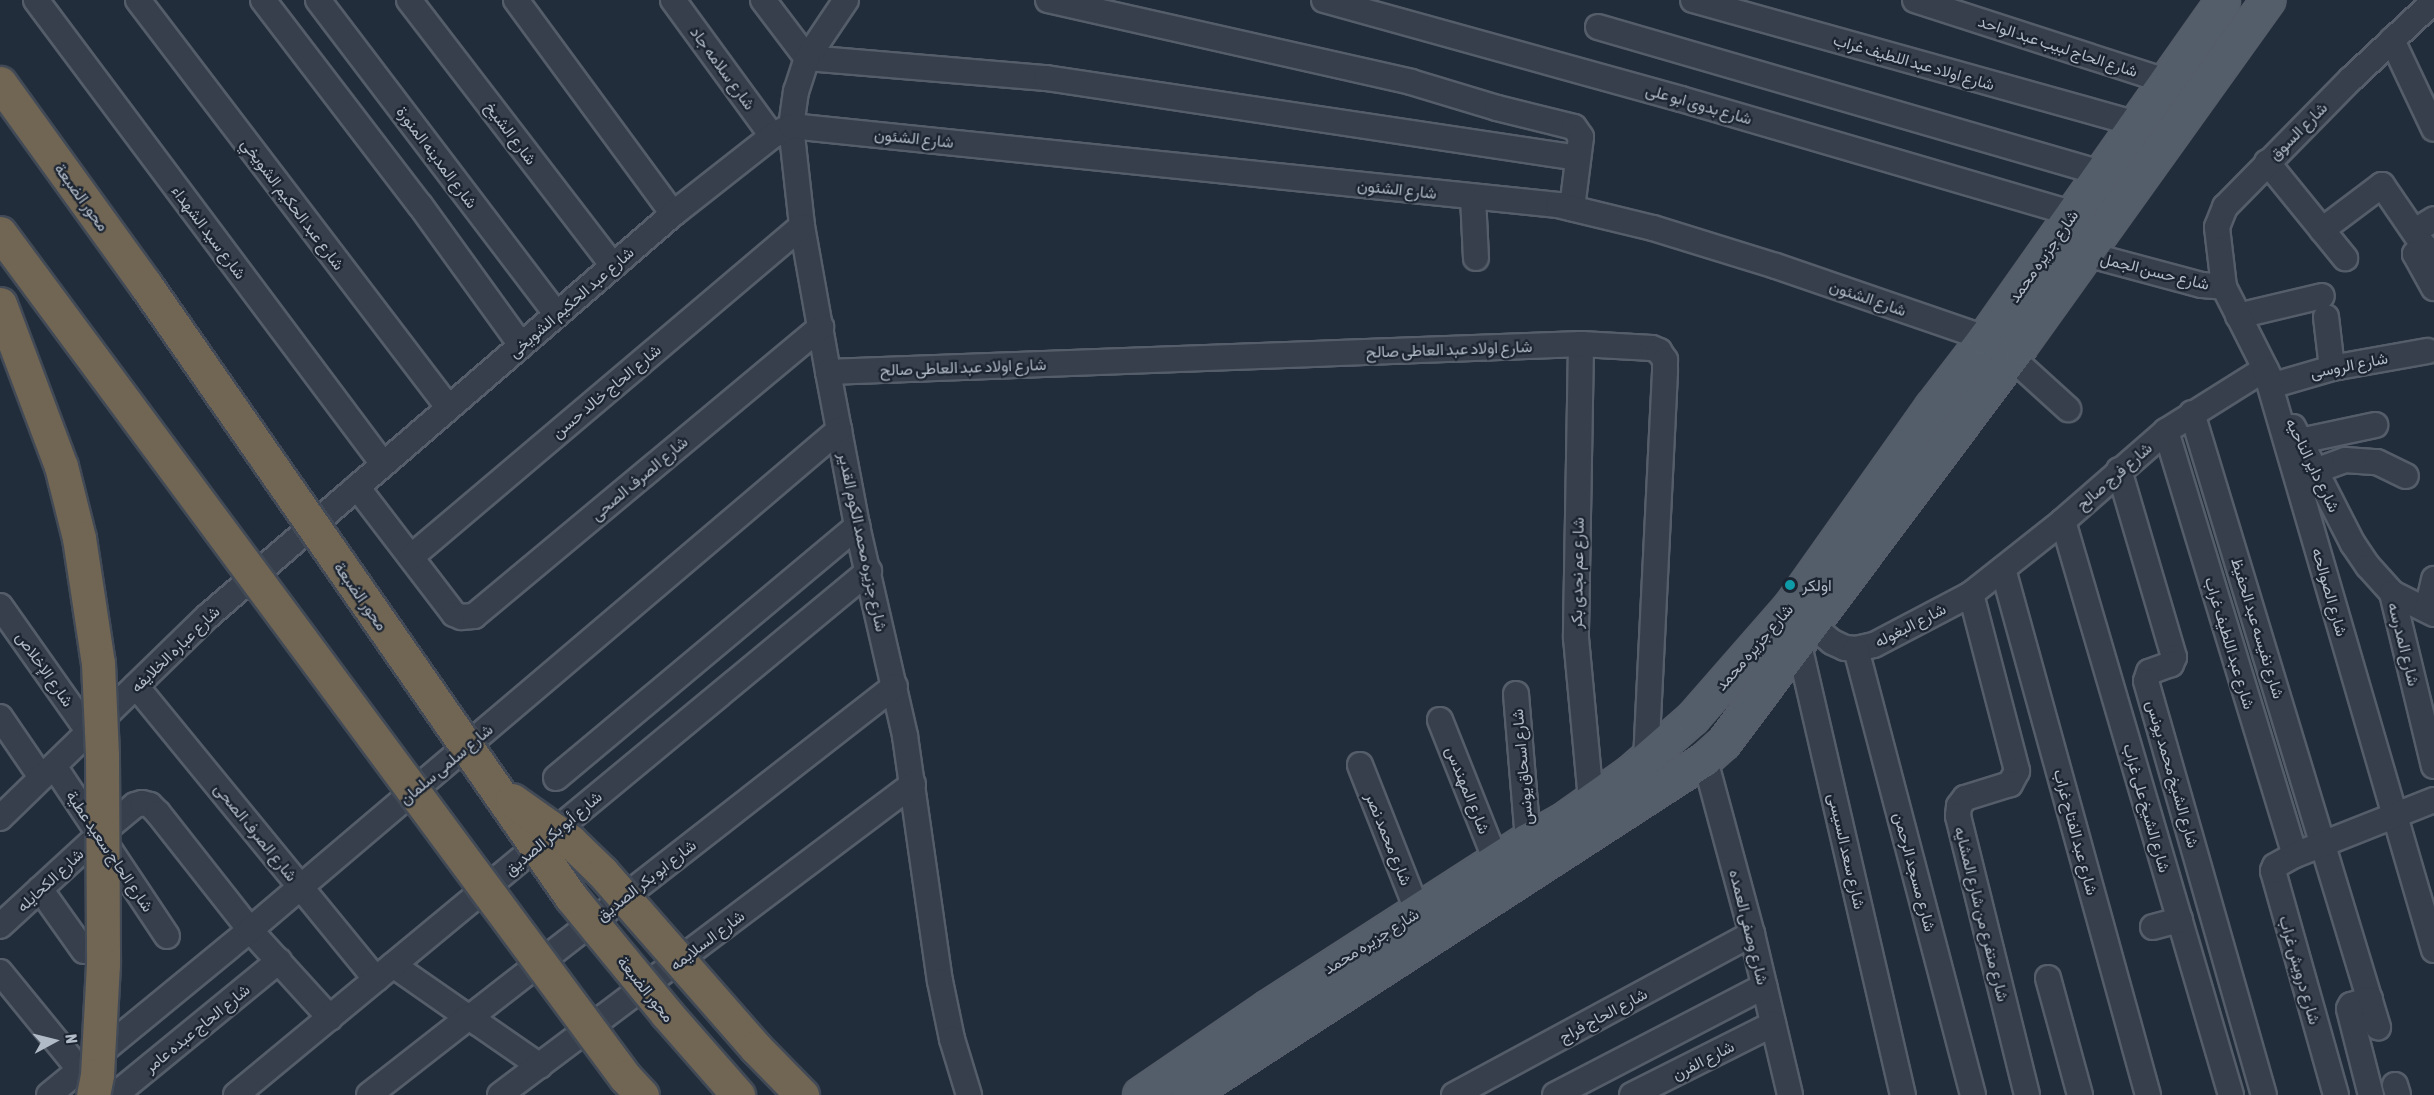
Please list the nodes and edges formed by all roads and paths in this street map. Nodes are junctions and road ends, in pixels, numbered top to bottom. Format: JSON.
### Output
{"nodes":[{"id":1,"x":36,"y":0,"type":"edge"},
{"id":2,"x":138,"y":0,"type":"edge"},
{"id":3,"x":263,"y":0,"type":"edge"},
{"id":4,"x":318,"y":0,"type":"edge"},
{"id":5,"x":410,"y":0,"type":"edge"},
{"id":6,"x":516,"y":0,"type":"edge"},
{"id":7,"x":674,"y":0,"type":"edge"},
{"id":8,"x":763,"y":0,"type":"edge"},
{"id":9,"x":846,"y":0,"type":"edge"},
{"id":10,"x":1048,"y":0,"type":"edge"},
{"id":11,"x":1324,"y":0,"type":"edge"},
{"id":12,"x":1693,"y":0,"type":"edge"},
{"id":13,"x":1915,"y":0,"type":"edge"},
{"id":14,"x":2223,"y":0,"type":"edge"},
{"id":15,"x":2268,"y":0,"type":"edge"},
{"id":16,"x":2434,"y":1,"type":"edge"},
{"id":17,"x":1598,"y":27,"type":"dead end"},
{"id":18,"x":2392,"y":40,"type":"junction"},
{"id":19,"x":807,"y":58,"type":"junction"},
{"id":20,"x":2166,"y":81,"type":"junction"},
{"id":21,"x":0,"y":83,"type":"edge"},
{"id":22,"x":2136,"y":124,"type":"junction"},
{"id":23,"x":2434,"y":129,"type":"edge"},
{"id":24,"x":782,"y":131,"type":"junction"},
{"id":25,"x":1578,"y":158,"type":"junction"},
{"id":26,"x":2267,"y":162,"type":"junction"},
{"id":27,"x":2101,"y":173,"type":"junction"},
{"id":28,"x":1473,"y":197,"type":"junction"},
{"id":29,"x":1572,"y":208,"type":"junction"},
{"id":30,"x":2073,"y":213,"type":"junction"},
{"id":31,"x":673,"y":214,"type":"junction"},
{"id":32,"x":802,"y":226,"type":"junction"},
{"id":33,"x":2322,"y":230,"type":"junction"},
{"id":34,"x":0,"y":233,"type":"edge"},
{"id":35,"x":2427,"y":237,"type":"edge"},
{"id":36,"x":2086,"y":254,"type":"junction"},
{"id":37,"x":1476,"y":258,"type":"dead end"},
{"id":38,"x":2345,"y":258,"type":"dead end"},
{"id":39,"x":613,"y":266,"type":"junction"},
{"id":40,"x":2224,"y":287,"type":"junction"},
{"id":41,"x":2434,"y":288,"type":"edge"},
{"id":42,"x":0,"y":304,"type":"edge"},
{"id":43,"x":556,"y":314,"type":"junction"},
{"id":44,"x":2238,"y":316,"type":"junction"},
{"id":45,"x":821,"y":327,"type":"junction"},
{"id":46,"x":1985,"y":338,"type":"junction"},
{"id":47,"x":1581,"y":344,"type":"junction"},
{"id":48,"x":521,"y":345,"type":"junction"},
{"id":49,"x":2427,"y":351,"type":"dead end"},
{"id":50,"x":2012,"y":358,"type":"junction"},
{"id":51,"x":2332,"y":368,"type":"junction"},
{"id":52,"x":828,"y":372,"type":"junction"},
{"id":53,"x":2269,"y":377,"type":"junction"},
{"id":54,"x":448,"y":408,"type":"junction"},
{"id":55,"x":2068,"y":409,"type":"dead end"},
{"id":56,"x":2192,"y":413,"type":"junction"},
{"id":57,"x":2375,"y":425,"type":"dead end"},
{"id":58,"x":839,"y":430,"type":"junction"},
{"id":59,"x":2166,"y":431,"type":"junction"},
{"id":60,"x":2300,"y":441,"type":"junction"},
{"id":61,"x":383,"y":464,"type":"junction"},
{"id":62,"x":2119,"y":470,"type":"junction"},
{"id":63,"x":2315,"y":471,"type":"junction"},
{"id":64,"x":2406,"y":476,"type":"dead end"},
{"id":65,"x":357,"y":486,"type":"junction"},
{"id":66,"x":2063,"y":521,"type":"junction"},
{"id":67,"x":857,"y":526,"type":"junction"},
{"id":68,"x":411,"y":557,"type":"junction"},
{"id":69,"x":2003,"y":568,"type":"junction"},
{"id":70,"x":869,"y":571,"type":"junction"},
{"id":71,"x":2434,"y":579,"type":"edge"},
{"id":72,"x":2392,"y":593,"type":"junction"},
{"id":73,"x":1971,"y":594,"type":"junction"},
{"id":74,"x":0,"y":606,"type":"edge"},
{"id":75,"x":2430,"y":612,"type":"edge"},
{"id":76,"x":1801,"y":625,"type":"junction"},
{"id":77,"x":1856,"y":649,"type":"junction"},
{"id":78,"x":136,"y":686,"type":"junction"},
{"id":79,"x":895,"y":686,"type":"junction"},
{"id":80,"x":1516,"y":694,"type":"dead end"},
{"id":81,"x":0,"y":717,"type":"edge"},
{"id":82,"x":1440,"y":720,"type":"dead end"},
{"id":83,"x":89,"y":732,"type":"junction"},
{"id":84,"x":1646,"y":759,"type":"junction"},
{"id":85,"x":1705,"y":760,"type":"junction"},
{"id":86,"x":1360,"y":765,"type":"dead end"},
{"id":87,"x":2434,"y":766,"type":"edge"},
{"id":88,"x":48,"y":772,"type":"junction"},
{"id":89,"x":556,"y":778,"type":"dead end"},
{"id":90,"x":913,"y":784,"type":"junction"},
{"id":91,"x":497,"y":792,"type":"junction"},
{"id":92,"x":2434,"y":800,"type":"edge"},
{"id":93,"x":1591,"y":801,"type":"junction"},
{"id":94,"x":2395,"y":816,"type":"junction"},
{"id":95,"x":0,"y":818,"type":"edge"},
{"id":96,"x":99,"y":835,"type":"junction"},
{"id":97,"x":1528,"y":840,"type":"junction"},
{"id":98,"x":2324,"y":844,"type":"junction"},
{"id":99,"x":2295,"y":855,"type":"junction"},
{"id":100,"x":1496,"y":861,"type":"junction"},
{"id":101,"x":301,"y":887,"type":"junction"},
{"id":102,"x":40,"y":889,"type":"junction"},
{"id":103,"x":1418,"y":912,"type":"junction"},
{"id":104,"x":2180,"y":920,"type":"junction"},
{"id":105,"x":0,"y":926,"type":"edge"},
{"id":106,"x":2153,"y":927,"type":"dead end"},
{"id":107,"x":250,"y":930,"type":"junction"},
{"id":108,"x":1752,"y":934,"type":"junction"},
{"id":109,"x":167,"y":936,"type":"dead end"},
{"id":110,"x":2434,"y":950,"type":"edge"},
{"id":111,"x":84,"y":951,"type":"dead end"},
{"id":112,"x":279,"y":961,"type":"junction"},
{"id":113,"x":0,"y":972,"type":"edge"},
{"id":114,"x":385,"y":972,"type":"junction"},
{"id":115,"x":2049,"y":978,"type":"dead end"},
{"id":116,"x":1764,"y":986,"type":"junction"},
{"id":117,"x":2370,"y":999,"type":"junction"},
{"id":118,"x":469,"y":1017,"type":"junction"},
{"id":119,"x":330,"y":1018,"type":"junction"},
{"id":120,"x":1773,"y":1024,"type":"junction"},
{"id":121,"x":2378,"y":1027,"type":"dead end"},
{"id":122,"x":540,"y":1066,"type":"junction"},
{"id":123,"x":86,"y":1082,"type":"edge"},
{"id":124,"x":49,"y":1095,"type":"edge"},
{"id":125,"x":115,"y":1095,"type":"edge"},
{"id":126,"x":236,"y":1095,"type":"edge"},
{"id":127,"x":369,"y":1095,"type":"edge"},
{"id":128,"x":500,"y":1095,"type":"edge"},
{"id":129,"x":642,"y":1095,"type":"edge"},
{"id":130,"x":738,"y":1095,"type":"edge"},
{"id":131,"x":802,"y":1095,"type":"edge"},
{"id":132,"x":969,"y":1095,"type":"edge"},
{"id":133,"x":1140,"y":1095,"type":"edge"},
{"id":134,"x":1189,"y":1095,"type":"edge"},
{"id":135,"x":1454,"y":1095,"type":"edge"},
{"id":136,"x":1556,"y":1095,"type":"edge"},
{"id":137,"x":1632,"y":1095,"type":"edge"},
{"id":138,"x":1790,"y":1095,"type":"edge"},
{"id":139,"x":1903,"y":1095,"type":"edge"},
{"id":140,"x":1973,"y":1095,"type":"edge"},
{"id":141,"x":2027,"y":1095,"type":"edge"},
{"id":142,"x":2080,"y":1095,"type":"edge"},
{"id":143,"x":2148,"y":1095,"type":"edge"},
{"id":144,"x":2230,"y":1095,"type":"edge"},
{"id":145,"x":2264,"y":1095,"type":"edge"},
{"id":146,"x":2336,"y":1095,"type":"edge"},
{"id":147,"x":2371,"y":1095,"type":"edge"}],
"edges":[{"from":1,"to":61,"type":"street","name":"شارع سيد الشهداء"},
{"from":2,"to":54,"type":"street","name":"شارع عبد الحكيم الشويخي"},
{"from":3,"to":48,"type":"street"},
{"from":4,"to":43,"type":"street","name":"شارع المدينه المنورة"},
{"from":5,"to":39,"type":"street","name":"شارع الشيخ"},
{"from":6,"to":31,"type":"street"},
{"from":7,"to":24,"type":"street","name":"شارع سلامه جاد"},
{"from":8,"to":19,"type":"street"},
{"from":9,"to":19,"type":"street","name":"شارع جزيره محمد الكوم القدير"},
{"from":10,"to":25,"type":"street"},
{"from":11,"to":30,"type":"street","name":"شارع بدوى ابو على"},
{"from":12,"to":22,"type":"street","name":"شارع اولاد عبد اللطيف غراب"},
{"from":13,"to":20,"type":"street","name":"شارع الحاج لبيب عبد الواحد"},
{"from":14,"to":20,"type":"main road","name":"شارع جزيره محمد"},
{"from":15,"to":36,"type":"main road","name":"شارع جزيره محمد"},
{"from":16,"to":18,"type":"street","name":"شارع السوق"},
{"from":17,"to":27,"type":"street"},
{"from":18,"to":23,"type":"street"},
{"from":18,"to":26,"type":"street","name":"شارع السوق"},
{"from":19,"to":24,"type":"street","name":"شارع جزيره محمد الكوم القدير"},
{"from":19,"to":25,"type":"street"},
{"from":20,"to":22,"type":"main road","name":"شارع جزيره محمد"},
{"from":21,"to":91,"type":"highway","name":"محور الضبعة","bridge":true},
{"from":22,"to":27,"type":"main road","name":"شارع جزيره محمد"},
{"from":24,"to":28,"type":"street","name":"شارع الشئون"},
{"from":24,"to":31,"type":"street","name":"شارع عبد الحكيم الشويخى"},
{"from":24,"to":32,"type":"street","name":"شارع جزيره محمد الكوم القدير"},
{"from":25,"to":29,"type":"street"},
{"from":26,"to":33,"type":"street"},
{"from":26,"to":40,"type":"street","name":"شارع السوق"},
{"from":27,"to":30,"type":"main road","name":"شارع جزيره محمد"},
{"from":28,"to":29,"type":"street","name":"شارع الشئون"},
{"from":28,"to":37,"type":"street"},
{"from":29,"to":46,"type":"street","name":"شارع الشئون"},
{"from":30,"to":46,"type":"main road","name":"شارع جزيره محمد"},
{"from":31,"to":39,"type":"street","name":"شارع عبد الحكيم الشويخى"},
{"from":32,"to":45,"type":"street","name":"شارع جزيره محمد الكوم القدير"},
{"from":32,"to":68,"type":"street","name":"شارع الحاج خالد حسن"},
{"from":33,"to":35,"type":"street"},
{"from":33,"to":38,"type":"street"},
{"from":34,"to":129,"type":"highway","bridge":true},
{"from":35,"to":41,"type":"street"},
{"from":36,"to":40,"type":"street","name":"شارع حسن الجمل"},
{"from":36,"to":50,"type":"main road","name":"شارع جزيره محمد"},
{"from":39,"to":43,"type":"street","name":"شارع عبد الحكيم الشويخى"},
{"from":40,"to":44,"type":"street","name":"شارع داير الناحيه"},
{"from":42,"to":123,"type":"highway","bridge":true},
{"from":43,"to":48,"type":"street","name":"شارع عبد الحكيم الشويخى"},
{"from":44,"to":51,"type":"street"},
{"from":44,"to":53,"type":"street","name":"شارع داير الناحيه"},
{"from":45,"to":52,"type":"street","name":"شارع جزيره محمد الكوم القدير"},
{"from":45,"to":68,"type":"street","name":"شارع الصرف الصحى"},
{"from":46,"to":76,"type":"main road","name":"شارع جزيره محمد"},
{"from":47,"to":52,"type":"street","name":"شارع اولاد عبد العاطى صالح"},
{"from":47,"to":84,"type":"street","name":"شارع اولاد عبد العاطى صالح"},
{"from":47,"to":93,"type":"street","name":"شارع عم نجدى بكر"},
{"from":48,"to":54,"type":"street","name":"شارع عبد الحكيم الشويخى"},
{"from":49,"to":51,"type":"street","name":"شارع الروسى"},
{"from":50,"to":55,"type":"street"},
{"from":50,"to":76,"type":"main road","name":"شارع جزيره محمد"},
{"from":51,"to":53,"type":"street","name":"شارع الروسى"},
{"from":52,"to":58,"type":"street","name":"شارع جزيره محمد الكوم القدير"},
{"from":53,"to":56,"type":"street","name":"شارع فرج صالح"},
{"from":53,"to":60,"type":"street","name":"شارع داير الناحيه"},
{"from":53,"to":94,"type":"street","name":"شارع الصوالحه"},
{"from":54,"to":61,"type":"street","name":"شارع عبد الحكيم الشويخى"},
{"from":56,"to":59,"type":"street","name":"شارع فرج صالح"},
{"from":56,"to":98,"type":"street","name":"شارع نفيسه عبد الحفيظ"},
{"from":57,"to":60,"type":"street"},
{"from":58,"to":67,"type":"street","name":"شارع جزيره محمد الكوم القدير"},
{"from":58,"to":101,"type":"street","name":"شارع سلمى سلمان"},
{"from":59,"to":62,"type":"street","name":"شارع فرج صالح"},
{"from":59,"to":99,"type":"street","name":"شارع عبد اللطيف غراب"},
{"from":60,"to":63,"type":"street","name":"شارع داير الناحيه"},
{"from":61,"to":65,"type":"street","name":"شارع عبد الحكيم الشويخى"},
{"from":62,"to":66,"type":"street","name":"شارع فرج صالح"},
{"from":62,"to":145,"type":"street","name":"شارع الشيخ محمد يونس"},
{"from":63,"to":64,"type":"street"},
{"from":63,"to":72,"type":"street","name":"شارع داير الناحيه"},
{"from":65,"to":68,"type":"street"},
{"from":65,"to":78,"type":"street","name":"شارع عباره الخلايفه"},
{"from":66,"to":69,"type":"street","name":"شارع فرج صالح"},
{"from":66,"to":104,"type":"street","name":"شارع الشيخ على غراب"},
{"from":67,"to":70,"type":"street","name":"شارع جزيره محمد الكوم القدير"},
{"from":67,"to":89,"type":"street"},
{"from":69,"to":73,"type":"street","name":"شارع فرج صالح"},
{"from":69,"to":143,"type":"street","name":"شارع عبد الفتاح غراب"},
{"from":70,"to":79,"type":"street","name":"شارع جزيره محمد الكوم القدير"},
{"from":70,"to":114,"type":"street","name":"شارع أبو بكر الصديق"},
{"from":71,"to":75,"type":"street"},
{"from":72,"to":75,"type":"street","name":"شارع داير الناحيه"},
{"from":72,"to":87,"type":"street","name":"شارع المدرسه"},
{"from":73,"to":77,"type":"street","name":"شارع البغوله"},
{"from":73,"to":141,"type":"street","name":"شارع متفرع من شارع المشايه"},
{"from":74,"to":83,"type":"street","name":"شارع الإخلاص"},
{"from":76,"to":77,"type":"street","name":"شارع البغوله"},
{"from":76,"to":84,"type":"main road","name":"شارع جزيره محمد"},
{"from":76,"to":85,"type":"main road","name":"شارع جزيره محمد"},
{"from":76,"to":139,"type":"street","name":"شارع سعد السيسى"},
{"from":77,"to":140,"type":"street","name":"شارع مسجد الرحمن"},
{"from":78,"to":83,"type":"street","name":"شارع عباره الخلايفه"},
{"from":78,"to":101,"type":"street","name":"شارع الصرف الصحى"},
{"from":79,"to":90,"type":"street","name":"شارع جزيره محمد الكوم القدير"},
{"from":79,"to":118,"type":"street","name":"شارع ابو بكر الصديق"},
{"from":80,"to":97,"type":"street","name":"شارع اسحاق يونس"},
{"from":81,"to":88,"type":"street","name":"شارع الحاج سعيد عطية"},
{"from":82,"to":100,"type":"street","name":"شارع المهندس"},
{"from":83,"to":88,"type":"street","name":"شارع عباره الخلايفه"},
{"from":84,"to":93,"type":"main road","name":"شارع جزيره محمد"},
{"from":85,"to":108,"type":"street","name":"شارع وصفى العمده"},
{"from":85,"to":134,"type":"main road","name":"شارع جزيره محمد"},
{"from":86,"to":103,"type":"street","name":"شارع محمد نصر"},
{"from":88,"to":95,"type":"street","name":"شارع عباره الخلايفه"},
{"from":88,"to":96,"type":"street","name":"شارع الحاج سعيد عطية"},
{"from":90,"to":122,"type":"street","name":"شارع السلايمه"},
{"from":90,"to":132,"type":"street","name":"شارع جزيره محمد الكوم القدير"},
{"from":91,"to":130,"type":"highway","name":"محور الضبعة","bridge":true},
{"from":91,"to":131,"type":"highway","bridge":true},
{"from":92,"to":94,"type":"street","name":"شارع درويش غراب"},
{"from":93,"to":97,"type":"main road","name":"شارع جزيره محمد"},
{"from":94,"to":98,"type":"street","name":"شارع درويش غراب"},
{"from":94,"to":110,"type":"street","name":"شارع الصوالحه"},
{"from":96,"to":102,"type":"street","name":"شارع الكحايله"},
{"from":96,"to":107,"type":"street","name":"شارع الكحايله"},
{"from":96,"to":109,"type":"street","name":"شارع الحاج سعيد عطية"},
{"from":97,"to":100,"type":"main road","name":"شارع جزيره محمد"},
{"from":98,"to":99,"type":"street","name":"شارع درويش غراب"},
{"from":98,"to":117,"type":"street","name":"شارع نفيسه عبد الحفيظ"},
{"from":99,"to":146,"type":"street","name":"شارع درويش غراب"},
{"from":100,"to":103,"type":"main road","name":"شارع جزيره محمد"},
{"from":101,"to":107,"type":"street","name":"شارع سلمى سلمان"},
{"from":101,"to":114,"type":"street","name":"شارع الصرف الصحى"},
{"from":102,"to":105,"type":"street","name":"شارع الكحايله"},
{"from":102,"to":111,"type":"street"},
{"from":103,"to":133,"type":"main road","name":"شارع جزيره محمد"},
{"from":104,"to":106,"type":"street"},
{"from":104,"to":144,"type":"street","name":"شارع الشيخ على غراب"},
{"from":107,"to":112,"type":"street"},
{"from":107,"to":123,"type":"street","name":"شارع سلمى سلمان"},
{"from":108,"to":116,"type":"street","name":"شارع وصفى العمده"},
{"from":108,"to":135,"type":"street","name":"شارع الحاج فراج"},
{"from":112,"to":119,"type":"street"},
{"from":112,"to":125,"type":"street","name":"شارع الحاج عبده عامر"},
{"from":113,"to":123,"type":"street"},
{"from":114,"to":118,"type":"street"},
{"from":114,"to":119,"type":"street","name":"شارع أبو بكر الصديق"},
{"from":115,"to":142,"type":"street"},
{"from":116,"to":120,"type":"street","name":"شارع وصفى العمده"},
{"from":116,"to":136,"type":"street"},
{"from":117,"to":121,"type":"street","name":"شارع نفيسه عبد الحفيظ"},
{"from":117,"to":147,"type":"street"},
{"from":118,"to":122,"type":"street"},
{"from":118,"to":127,"type":"street","name":"شارع ابو بكر الصديق"},
{"from":119,"to":126,"type":"street","name":"شارع أبو بكر الصديق"},
{"from":120,"to":137,"type":"street","name":"شارع الفرن"},
{"from":120,"to":138,"type":"street","name":"شارع وصفى العمده"},
{"from":122,"to":128,"type":"street","name":"شارع السلايمه"},
{"from":123,"to":124,"type":"street","name":"شارع سلمى سلمان"}]}
